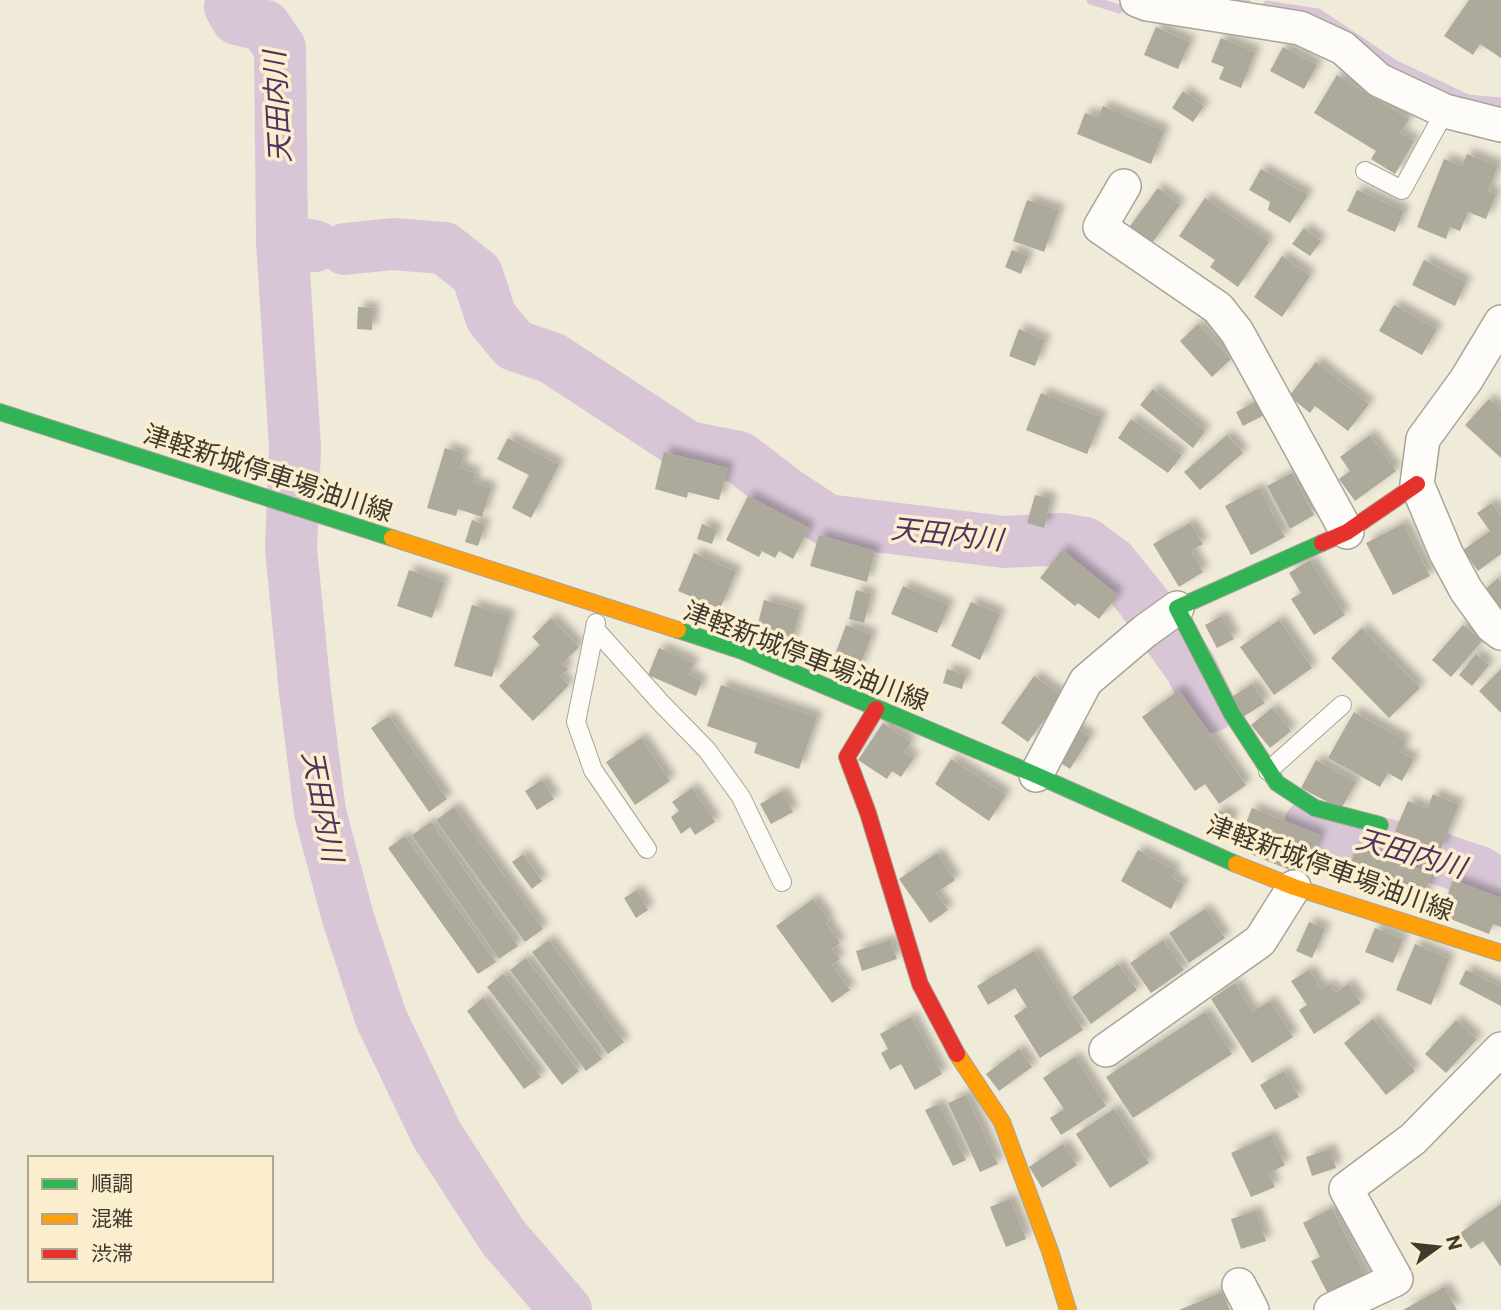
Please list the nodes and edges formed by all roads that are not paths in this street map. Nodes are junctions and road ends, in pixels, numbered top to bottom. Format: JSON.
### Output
{"nodes":[{"id":1,"x":1137,"y":0,"type":"edge"},
{"id":2,"x":1255,"y":10,"type":"edge"},
{"id":3,"x":1445,"y":111,"type":"junction"},
{"id":4,"x":1501,"y":125,"type":"edge"},
{"id":5,"x":1365,"y":171,"type":"dead end"},
{"id":6,"x":1124,"y":186,"type":"dead end"},
{"id":7,"x":1501,"y":322,"type":"edge"},
{"id":8,"x":0,"y":412,"type":"edge"},
{"id":9,"x":1417,"y":484,"type":"junction"},
{"id":10,"x":1347,"y":531,"type":"junction"},
{"id":11,"x":599,"y":606,"type":"junction"},
{"id":12,"x":1163,"y":618,"type":"junction"},
{"id":13,"x":595,"y":629,"type":"junction"},
{"id":14,"x":1501,"y":633,"type":"edge"},
{"id":15,"x":1342,"y":705,"type":"dead end"},
{"id":16,"x":876,"y":709,"type":"junction"},
{"id":17,"x":1268,"y":771,"type":"junction"},
{"id":18,"x":1036,"y":775,"type":"junction"},
{"id":19,"x":1380,"y":825,"type":"dead end"},
{"id":20,"x":646,"y":849,"type":"dead end"},
{"id":21,"x":782,"y":882,"type":"dead end"},
{"id":22,"x":1294,"y":887,"type":"junction"},
{"id":23,"x":1501,"y":953,"type":"edge"},
{"id":24,"x":1501,"y":1049,"type":"edge"},
{"id":25,"x":1106,"y":1050,"type":"dead end"},
{"id":26,"x":1068,"y":1310,"type":"edge"},
{"id":27,"x":1331,"y":1310,"type":"edge"}],
"edges":[{"from":1,"to":2,"type":"street"},
{"from":2,"to":3,"type":"street"},
{"from":3,"to":4,"type":"street"},
{"from":3,"to":5,"type":"lane"},
{"from":6,"to":10,"type":"street"},
{"from":7,"to":9,"type":"street"},
{"from":8,"to":11,"type":"main road","name":"津軽新城停車場油川線"},
{"from":9,"to":10,"type":"main road"},
{"from":9,"to":14,"type":"street"},
{"from":10,"to":12,"type":"main road"},
{"from":11,"to":13,"type":"lane"},
{"from":11,"to":16,"type":"main road","name":"津軽新城停車場油川線"},
{"from":12,"to":17,"type":"main road"},
{"from":12,"to":18,"type":"street"},
{"from":13,"to":20,"type":"lane"},
{"from":13,"to":21,"type":"lane"},
{"from":15,"to":17,"type":"lane"},
{"from":16,"to":18,"type":"main road","name":"津軽新城停車場油川線"},
{"from":16,"to":26,"type":"main road"},
{"from":17,"to":19,"type":"main road"},
{"from":18,"to":22,"type":"main road","name":"津軽新城停車場油川線"},
{"from":22,"to":23,"type":"main road","name":"津軽新城停車場油川線"},
{"from":22,"to":25,"type":"street"},
{"from":24,"to":27,"type":"street"}]}
